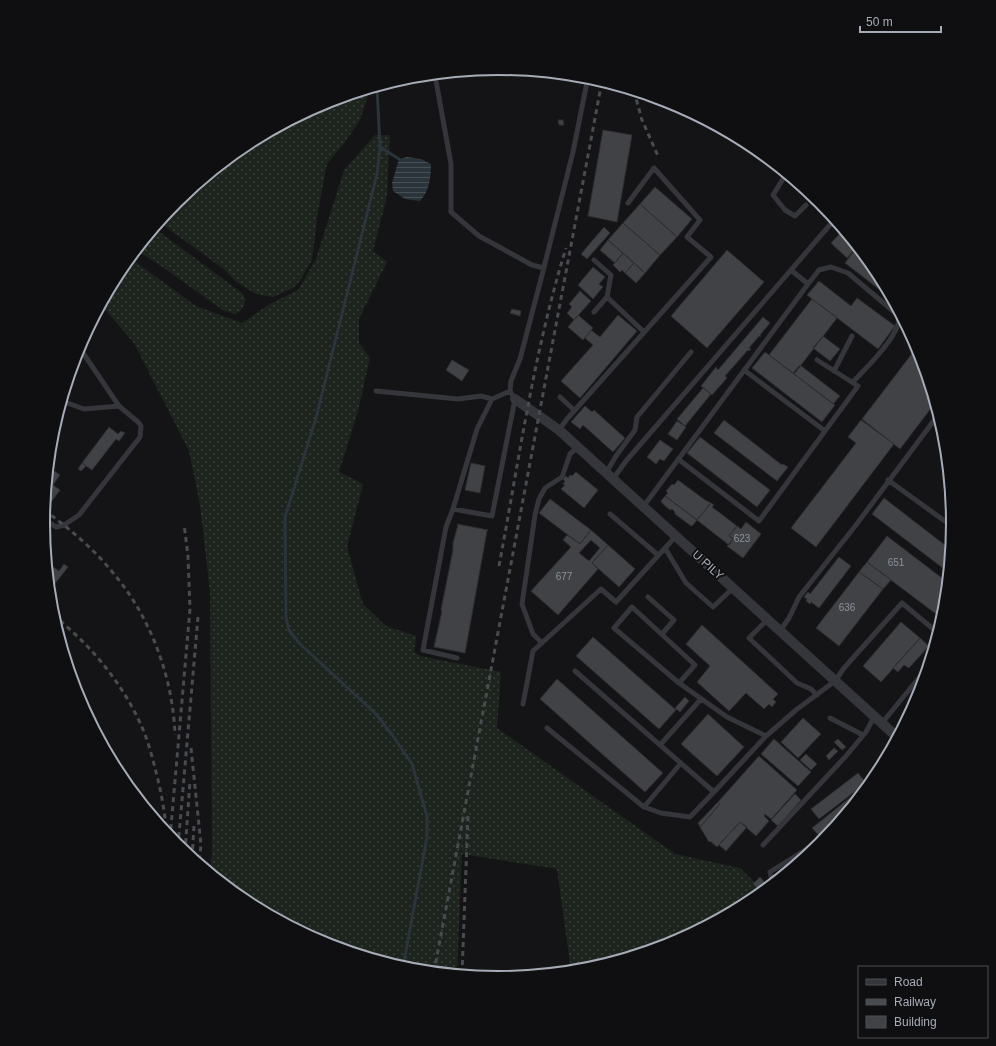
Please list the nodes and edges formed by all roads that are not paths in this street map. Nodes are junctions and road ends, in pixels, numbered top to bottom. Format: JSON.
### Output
{"nodes":[{"id":1,"x":436,"y":81,"type":"dead end"},
{"id":2,"x":587,"y":84,"type":"edge"},
{"id":3,"x":784,"y":178,"type":"edge"},
{"id":4,"x":628,"y":203,"type":"dead end"},
{"id":5,"x":806,"y":205,"type":"dead end"},
{"id":6,"x":831,"y":224,"type":"edge"},
{"id":7,"x":594,"y":260,"type":"dead end"},
{"id":8,"x":544,"y":268,"type":"junction"},
{"id":9,"x":791,"y":270,"type":"junction"},
{"id":10,"x":808,"y":284,"type":"junction"},
{"id":11,"x":607,"y":297,"type":"junction"},
{"id":12,"x":891,"y":309,"type":"edge"},
{"id":13,"x":594,"y":312,"type":"dead end"},
{"id":14,"x":899,"y":323,"type":"edge"},
{"id":15,"x":644,"y":332,"type":"junction"},
{"id":16,"x":852,"y":336,"type":"dead end"},
{"id":17,"x":692,"y":352,"type":"dead end"},
{"id":18,"x":83,"y":354,"type":"edge"},
{"id":19,"x":817,"y":360,"type":"dead end"},
{"id":20,"x":744,"y":370,"type":"junction"},
{"id":21,"x":834,"y":371,"type":"junction"},
{"id":22,"x":853,"y":382,"type":"junction"},
{"id":23,"x":376,"y":391,"type":"dead end"},
{"id":24,"x":513,"y":395,"type":"junction"},
{"id":25,"x":560,"y":397,"type":"dead end"},
{"id":26,"x":492,"y":399,"type":"junction"},
{"id":27,"x":66,"y":403,"type":"edge"},
{"id":28,"x":119,"y":406,"type":"junction"},
{"id":29,"x":574,"y":410,"type":"junction"},
{"id":30,"x":934,"y":420,"type":"edge"},
{"id":31,"x":559,"y":430,"type":"junction"},
{"id":32,"x":825,"y":431,"type":"junction"},
{"id":33,"x":578,"y":448,"type":"junction"},
{"id":34,"x":678,"y":459,"type":"junction"},
{"id":35,"x":610,"y":476,"type":"junction"},
{"id":36,"x":888,"y":480,"type":"junction"},
{"id":37,"x":643,"y":506,"type":"junction"},
{"id":38,"x":453,"y":509,"type":"junction"},
{"id":39,"x":610,"y":514,"type":"dead end"},
{"id":40,"x":50,"y":522,"type":"edge"},
{"id":41,"x":946,"y":522,"type":"edge"},
{"id":42,"x":676,"y":536,"type":"junction"},
{"id":43,"x":665,"y":548,"type":"junction"},
{"id":44,"x":658,"y":555,"type":"junction"},
{"id":45,"x":733,"y":588,"type":"junction"},
{"id":46,"x":648,"y":598,"type":"dead end"},
{"id":47,"x":768,"y":619,"type":"junction"},
{"id":48,"x":933,"y":629,"type":"edge"},
{"id":49,"x":780,"y":631,"type":"junction"},
{"id":50,"x":662,"y":634,"type":"junction"},
{"id":51,"x":542,"y":643,"type":"junction"},
{"id":52,"x":457,"y":658,"type":"dead end"},
{"id":53,"x":575,"y":671,"type":"dead end"},
{"id":54,"x":918,"y":677,"type":"edge"},
{"id":55,"x":835,"y":681,"type":"junction"},
{"id":56,"x":679,"y":683,"type":"junction"},
{"id":57,"x":817,"y":695,"type":"junction"},
{"id":58,"x":702,"y":699,"type":"junction"},
{"id":59,"x":523,"y":704,"type":"dead end"},
{"id":60,"x":830,"y":718,"type":"dead end"},
{"id":61,"x":878,"y":720,"type":"junction"},
{"id":62,"x":547,"y":728,"type":"dead end"},
{"id":63,"x":893,"y":734,"type":"edge"},
{"id":64,"x":863,"y":735,"type":"junction"},
{"id":65,"x":766,"y":736,"type":"junction"},
{"id":66,"x":660,"y":745,"type":"junction"},
{"id":67,"x":680,"y":763,"type":"junction"},
{"id":68,"x":714,"y":792,"type":"junction"},
{"id":69,"x":644,"y":807,"type":"junction"},
{"id":70,"x":763,"y":845,"type":"dead end"},
{"id":71,"x":802,"y":852,"type":"edge"},
{"id":72,"x":772,"y":877,"type":"edge"}],
"edges":[{"from":1,"to":8,"type":"lane"},
{"from":2,"to":8,"type":"lane"},
{"from":3,"to":5,"type":"lane"},
{"from":4,"to":15,"type":"lane"},
{"from":6,"to":9,"type":"lane"},
{"from":7,"to":11,"type":"lane"},
{"from":8,"to":24,"type":"lane"},
{"from":9,"to":10,"type":"lane"},
{"from":9,"to":35,"type":"lane"},
{"from":10,"to":12,"type":"lane"},
{"from":10,"to":20,"type":"lane"},
{"from":11,"to":13,"type":"lane"},
{"from":11,"to":15,"type":"lane"},
{"from":14,"to":22,"type":"lane"},
{"from":15,"to":29,"type":"lane"},
{"from":16,"to":21,"type":"lane"},
{"from":17,"to":35,"type":"lane"},
{"from":18,"to":28,"type":"lane"},
{"from":19,"to":21,"type":"lane"},
{"from":20,"to":32,"type":"lane"},
{"from":20,"to":34,"type":"lane"},
{"from":21,"to":22,"type":"lane"},
{"from":22,"to":32,"type":"lane"},
{"from":23,"to":26,"type":"lane"},
{"from":24,"to":26,"type":"lane"},
{"from":24,"to":31,"type":"street","name":"U PILY"},
{"from":24,"to":38,"type":"lane"},
{"from":25,"to":29,"type":"lane"},
{"from":26,"to":38,"type":"lane"},
{"from":27,"to":28,"type":"lane"},
{"from":28,"to":40,"type":"lane"},
{"from":29,"to":31,"type":"lane"},
{"from":30,"to":36,"type":"lane"},
{"from":31,"to":33,"type":"street","name":"U PILY"},
{"from":32,"to":34,"type":"lane"},
{"from":33,"to":35,"type":"street","name":"U PILY"},
{"from":33,"to":51,"type":"lane"},
{"from":34,"to":37,"type":"lane"},
{"from":35,"to":37,"type":"street","name":"U PILY"},
{"from":36,"to":41,"type":"lane"},
{"from":36,"to":49,"type":"lane"},
{"from":37,"to":42,"type":"street","name":"U PILY"},
{"from":38,"to":52,"type":"lane"},
{"from":39,"to":44,"type":"lane"},
{"from":42,"to":43,"type":"lane"},
{"from":42,"to":45,"type":"street","name":"U PILY"},
{"from":43,"to":44,"type":"lane"},
{"from":43,"to":45,"type":"lane"},
{"from":44,"to":51,"type":"lane"},
{"from":45,"to":47,"type":"street","name":"U PILY"},
{"from":46,"to":50,"type":"lane"},
{"from":47,"to":49,"type":"street","name":"U PILY"},
{"from":47,"to":57,"type":"lane"},
{"from":48,"to":55,"type":"lane"},
{"from":49,"to":55,"type":"street","name":"U PILY"},
{"from":50,"to":56,"type":"lane"},
{"from":50,"to":56,"type":"lane"},
{"from":51,"to":59,"type":"lane"},
{"from":53,"to":66,"type":"lane"},
{"from":54,"to":61,"type":"lane"},
{"from":55,"to":57,"type":"lane"},
{"from":55,"to":61,"type":"street","name":"U PILY"},
{"from":56,"to":58,"type":"lane"},
{"from":57,"to":65,"type":"lane"},
{"from":58,"to":65,"type":"lane"},
{"from":58,"to":66,"type":"lane"},
{"from":60,"to":64,"type":"lane"},
{"from":61,"to":63,"type":"street","name":"U PILY"},
{"from":61,"to":64,"type":"lane"},
{"from":62,"to":69,"type":"lane"},
{"from":64,"to":70,"type":"lane"},
{"from":65,"to":68,"type":"lane"},
{"from":66,"to":67,"type":"lane"},
{"from":67,"to":68,"type":"lane"},
{"from":67,"to":69,"type":"lane"},
{"from":68,"to":69,"type":"lane"},
{"from":71,"to":72,"type":"lane"}]}
